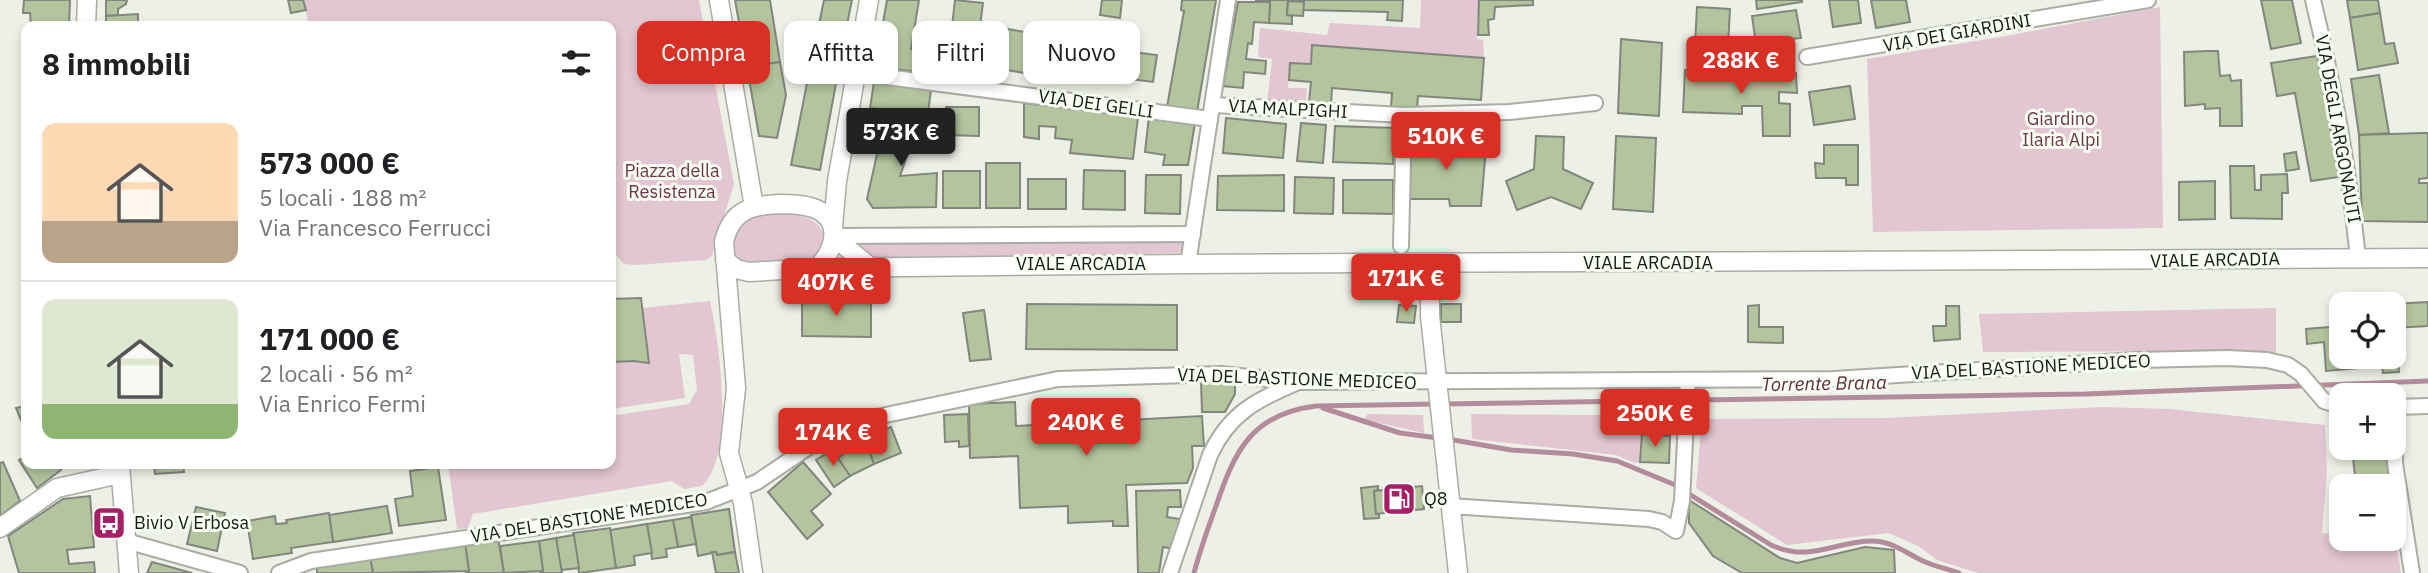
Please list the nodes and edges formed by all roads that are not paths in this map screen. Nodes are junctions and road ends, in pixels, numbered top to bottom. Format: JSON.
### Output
{"nodes":[{"id":1,"x":87,"y":0,"type":"edge"},
{"id":2,"x":719,"y":0,"type":"edge"},
{"id":3,"x":869,"y":0,"type":"edge"},
{"id":4,"x":1228,"y":0,"type":"edge"},
{"id":5,"x":2148,"y":0,"type":"edge"},
{"id":6,"x":2313,"y":0,"type":"edge"},
{"id":7,"x":86,"y":21,"type":"edge"},
{"id":8,"x":865,"y":21,"type":"edge"},
{"id":9,"x":1807,"y":57,"type":"dead end"},
{"id":10,"x":898,"y":78,"type":"edge"},
{"id":11,"x":854,"y":84,"type":"edge"},
{"id":12,"x":1595,"y":103,"type":"dead end"},
{"id":13,"x":1212,"y":112,"type":"junction"},
{"id":14,"x":1404,"y":115,"type":"junction"},
{"id":15,"x":754,"y":207,"type":"junction"},
{"id":16,"x":834,"y":233,"type":"junction"},
{"id":17,"x":1193,"y":234,"type":"junction"},
{"id":18,"x":1401,"y":246,"type":"dead end"},
{"id":19,"x":2358,"y":258,"type":"junction"},
{"id":20,"x":2428,"y":258,"type":"edge"},
{"id":21,"x":725,"y":260,"type":"junction"},
{"id":22,"x":1188,"y":264,"type":"junction"},
{"id":23,"x":1430,"y":264,"type":"junction"},
{"id":24,"x":869,"y":266,"type":"junction"},
{"id":25,"x":817,"y":268,"type":"junction"},
{"id":26,"x":762,"y":272,"type":"junction"},
{"id":27,"x":729,"y":300,"type":"junction"},
{"id":28,"x":1297,"y":382,"type":"junction"},
{"id":29,"x":1688,"y":386,"type":"junction"},
{"id":30,"x":1438,"y":387,"type":"junction"},
{"id":31,"x":2329,"y":403,"type":"edge"},
{"id":32,"x":2428,"y":406,"type":"edge"},
{"id":33,"x":2406,"y":407,"type":"edge"},
{"id":34,"x":2395,"y":460,"type":"edge"},
{"id":35,"x":120,"y":469,"type":"edge"},
{"id":36,"x":739,"y":491,"type":"junction"},
{"id":37,"x":1450,"y":506,"type":"junction"},
{"id":38,"x":0,"y":528,"type":"edge"},
{"id":39,"x":126,"y":541,"type":"junction"},
{"id":40,"x":129,"y":573,"type":"edge"},
{"id":41,"x":240,"y":573,"type":"edge"},
{"id":42,"x":279,"y":573,"type":"edge"},
{"id":43,"x":753,"y":573,"type":"edge"},
{"id":44,"x":1170,"y":573,"type":"edge"},
{"id":45,"x":1458,"y":573,"type":"edge"},
{"id":46,"x":2412,"y":573,"type":"edge"}],
"edges":[{"from":1,"to":7,"type":"street"},
{"from":2,"to":15,"type":"street"},
{"from":3,"to":8,"type":"street"},
{"from":4,"to":13,"type":"street"},
{"from":5,"to":9,"type":"street","name":"VIA DEI GIARDINI"},
{"from":6,"to":19,"type":"street","name":"VIA DEGLI ARGONAUTI"},
{"from":10,"to":13,"type":"street","name":"VIA DEI GELLI"},
{"from":11,"to":16,"type":"street"},
{"from":12,"to":14,"type":"street","name":"VIA MALPIGHI"},
{"from":13,"to":14,"type":"street","name":"VIA MALPIGHI"},
{"from":13,"to":17,"type":"street"},
{"from":14,"to":18,"type":"street"},
{"from":15,"to":16,"type":"street"},
{"from":15,"to":21,"type":"street"},
{"from":16,"to":17,"type":"street"},
{"from":16,"to":24,"type":"street"},
{"from":16,"to":25,"type":"street"},
{"from":17,"to":22,"type":"street"},
{"from":19,"to":20,"type":"street","name":"VIALE ARCADIA"},
{"from":19,"to":23,"type":"street","name":"VIALE ARCADIA"},
{"from":21,"to":26,"type":"street"},
{"from":21,"to":27,"type":"street"},
{"from":22,"to":23,"type":"street","name":"VIALE ARCADIA"},
{"from":22,"to":24,"type":"street","name":"VIALE ARCADIA"},
{"from":23,"to":30,"type":"street"},
{"from":24,"to":25,"type":"street","name":"VIALE ARCADIA"},
{"from":25,"to":26,"type":"street"},
{"from":26,"to":27,"type":"street"},
{"from":27,"to":36,"type":"street"},
{"from":28,"to":30,"type":"street","name":"VIA DEL BASTIONE MEDICEO"},
{"from":28,"to":36,"type":"street","name":"VIA DEL BASTIONE MEDICEO"},
{"from":28,"to":44,"type":"street"},
{"from":29,"to":30,"type":"street","name":"VIA DEL BASTIONE MEDICEO"},
{"from":29,"to":31,"type":"street","name":"VIA DEL BASTIONE MEDICEO"},
{"from":29,"to":37,"type":"street"},
{"from":30,"to":37,"type":"street"},
{"from":32,"to":33,"type":"street"},
{"from":34,"to":46,"type":"street"},
{"from":35,"to":38,"type":"street"},
{"from":35,"to":39,"type":"street"},
{"from":36,"to":42,"type":"street","name":"VIA DEL BASTIONE MEDICEO"},
{"from":36,"to":43,"type":"street"},
{"from":37,"to":45,"type":"street"},
{"from":39,"to":40,"type":"street"},
{"from":39,"to":41,"type":"street"}]}
